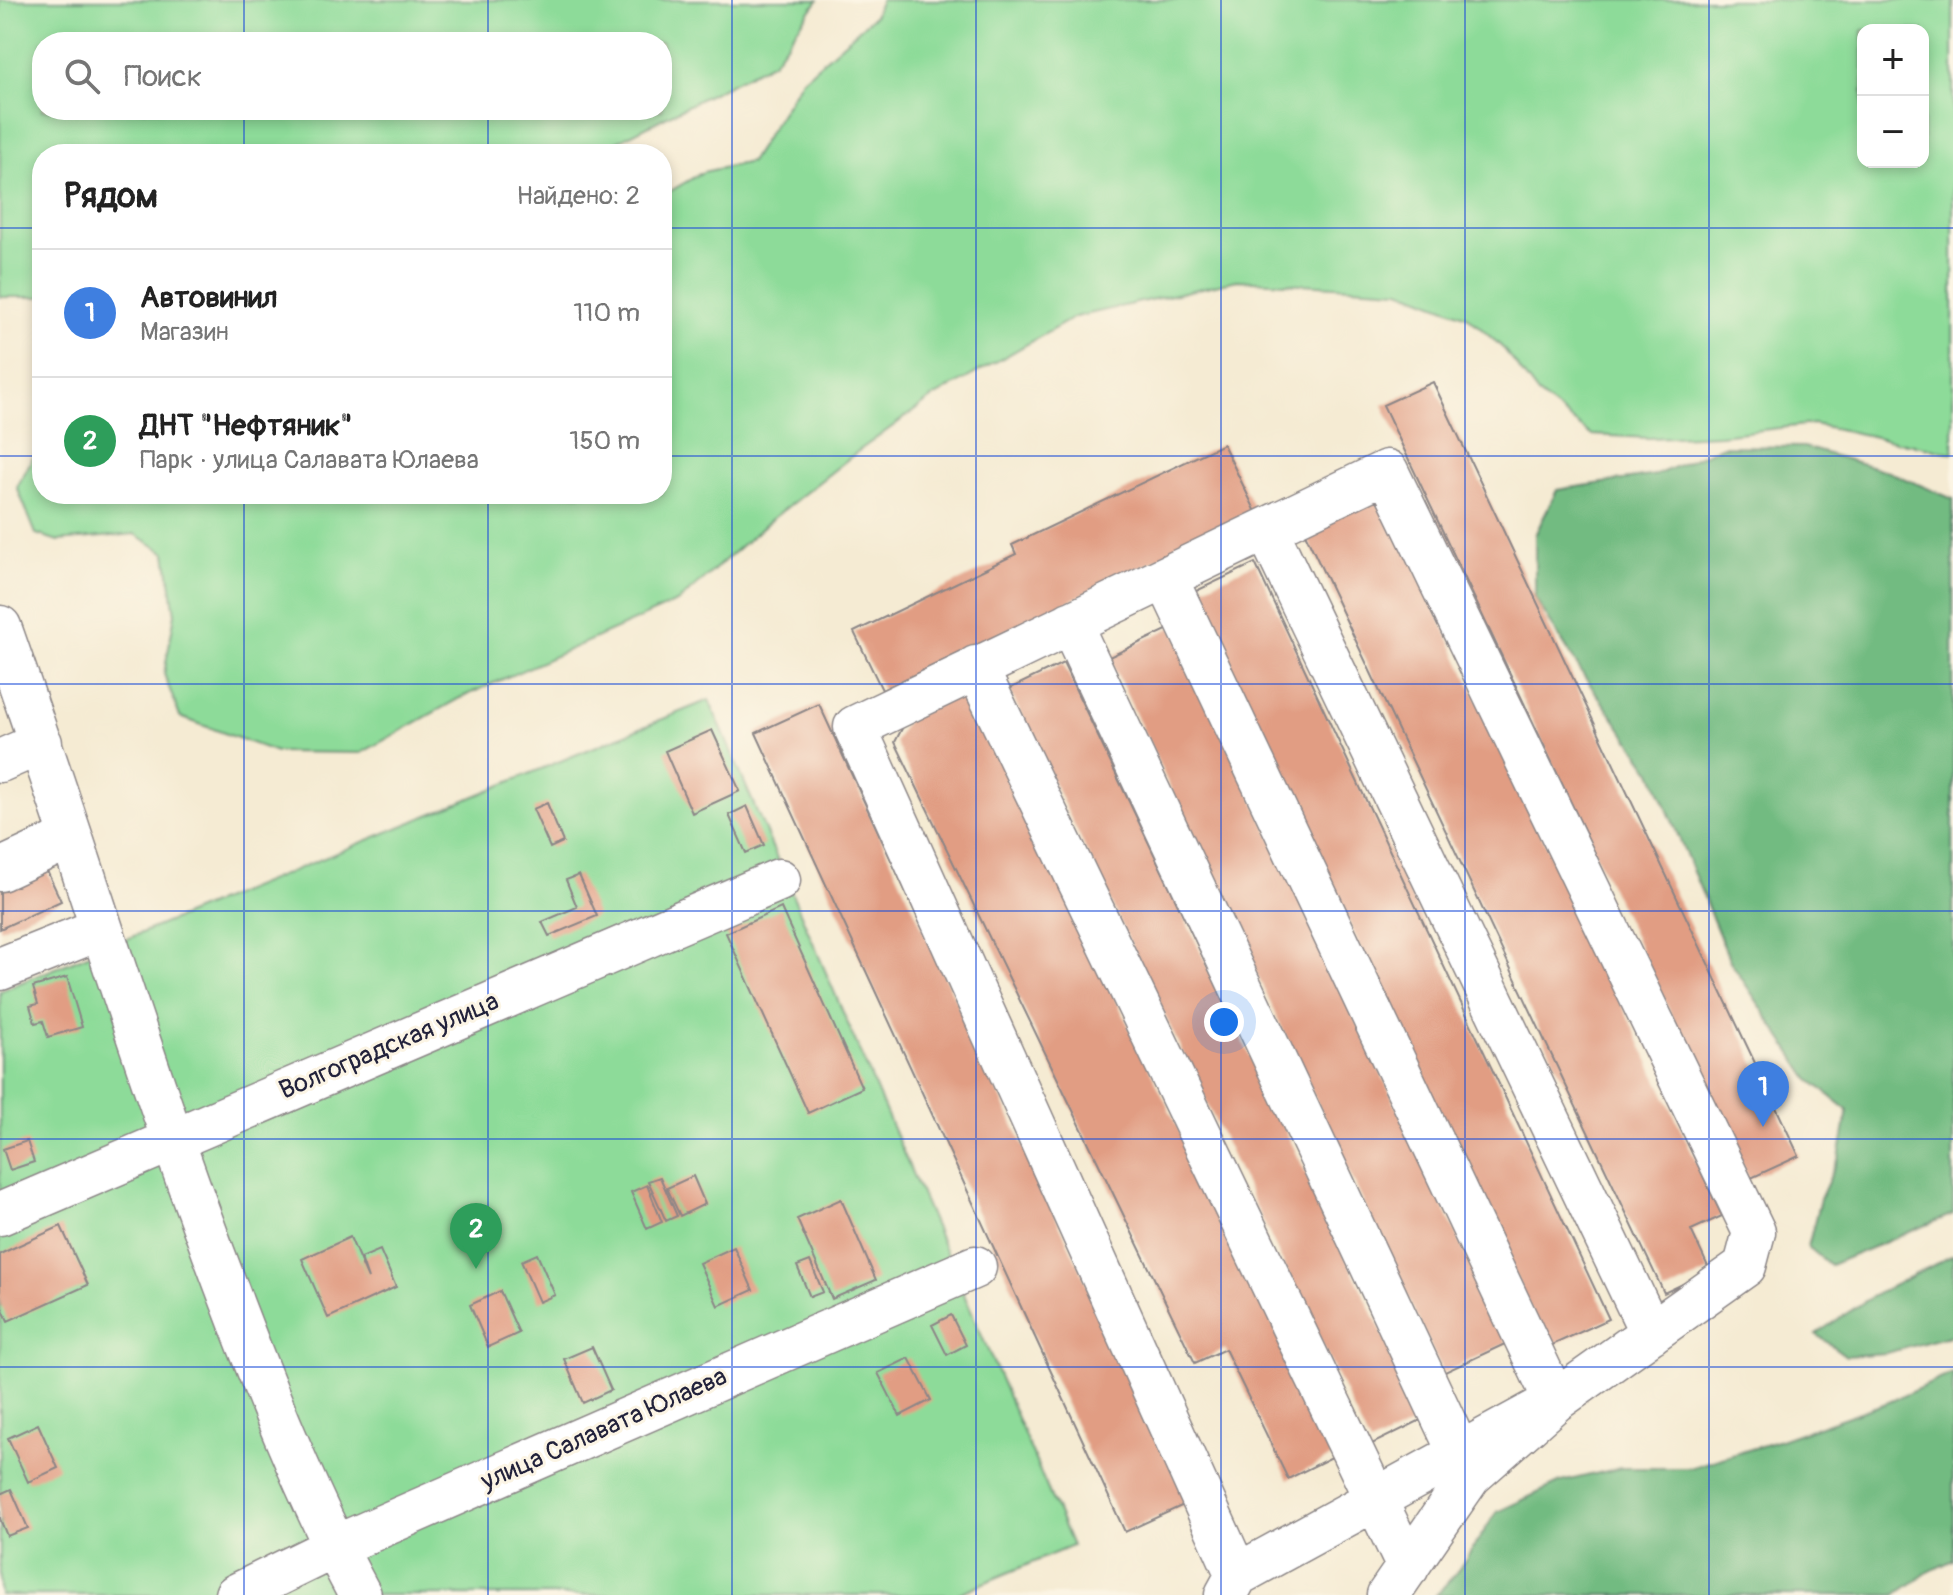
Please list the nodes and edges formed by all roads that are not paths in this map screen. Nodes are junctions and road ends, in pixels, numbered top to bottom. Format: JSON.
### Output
{"nodes":[{"id":1,"x":1267,"y":530,"type":"junction"},
{"id":2,"x":1166,"y":578,"type":"junction"},
{"id":3,"x":1070,"y":623,"type":"junction"},
{"id":4,"x":2,"y":637,"type":"edge"},
{"id":5,"x":976,"y":667,"type":"junction"},
{"id":6,"x":41,"y":743,"type":"junction"},
{"id":7,"x":0,"y":761,"type":"edge"},
{"id":8,"x":71,"y":837,"type":"junction"},
{"id":9,"x":0,"y":870,"type":"edge"},
{"id":10,"x":779,"y":880,"type":"dead end"},
{"id":11,"x":100,"y":929,"type":"junction"},
{"id":12,"x":0,"y":969,"type":"edge"},
{"id":13,"x":171,"y":1139,"type":"junction"},
{"id":14,"x":0,"y":1214,"type":"edge"},
{"id":15,"x":975,"y":1267,"type":"dead end"},
{"id":16,"x":1651,"y":1333,"type":"junction"},
{"id":17,"x":1555,"y":1401,"type":"junction"},
{"id":18,"x":1465,"y":1464,"type":"junction"},
{"id":19,"x":1376,"y":1500,"type":"junction"},
{"id":20,"x":334,"y":1547,"type":"junction"},
{"id":21,"x":1398,"y":1581,"type":"edge"},
{"id":22,"x":1232,"y":1585,"type":"edge"},
{"id":23,"x":236,"y":1595,"type":"edge"},
{"id":24,"x":360,"y":1595,"type":"edge"}],
"edges":[{"from":1,"to":2,"type":"street"},
{"from":1,"to":16,"type":"street"},
{"from":1,"to":16,"type":"street"},
{"from":2,"to":3,"type":"street"},
{"from":2,"to":17,"type":"street"},
{"from":3,"to":5,"type":"street"},
{"from":3,"to":18,"type":"street"},
{"from":4,"to":6,"type":"street"},
{"from":5,"to":19,"type":"street"},
{"from":5,"to":22,"type":"street"},
{"from":6,"to":7,"type":"street"},
{"from":6,"to":8,"type":"street"},
{"from":8,"to":9,"type":"street"},
{"from":8,"to":11,"type":"street"},
{"from":10,"to":13,"type":"street","name":"Волгоградская улица"},
{"from":11,"to":12,"type":"street"},
{"from":11,"to":13,"type":"street"},
{"from":13,"to":14,"type":"street","name":"Волгоградская улица"},
{"from":13,"to":20,"type":"street"},
{"from":15,"to":20,"type":"street","name":"улица Салавата Юлаева"},
{"from":16,"to":17,"type":"street"},
{"from":17,"to":18,"type":"street"},
{"from":18,"to":19,"type":"street"},
{"from":18,"to":21,"type":"street"},
{"from":19,"to":21,"type":"street"},
{"from":19,"to":22,"type":"street"},
{"from":20,"to":23,"type":"street","name":"улица Салавата Юлаева"},
{"from":20,"to":24,"type":"street"}]}
